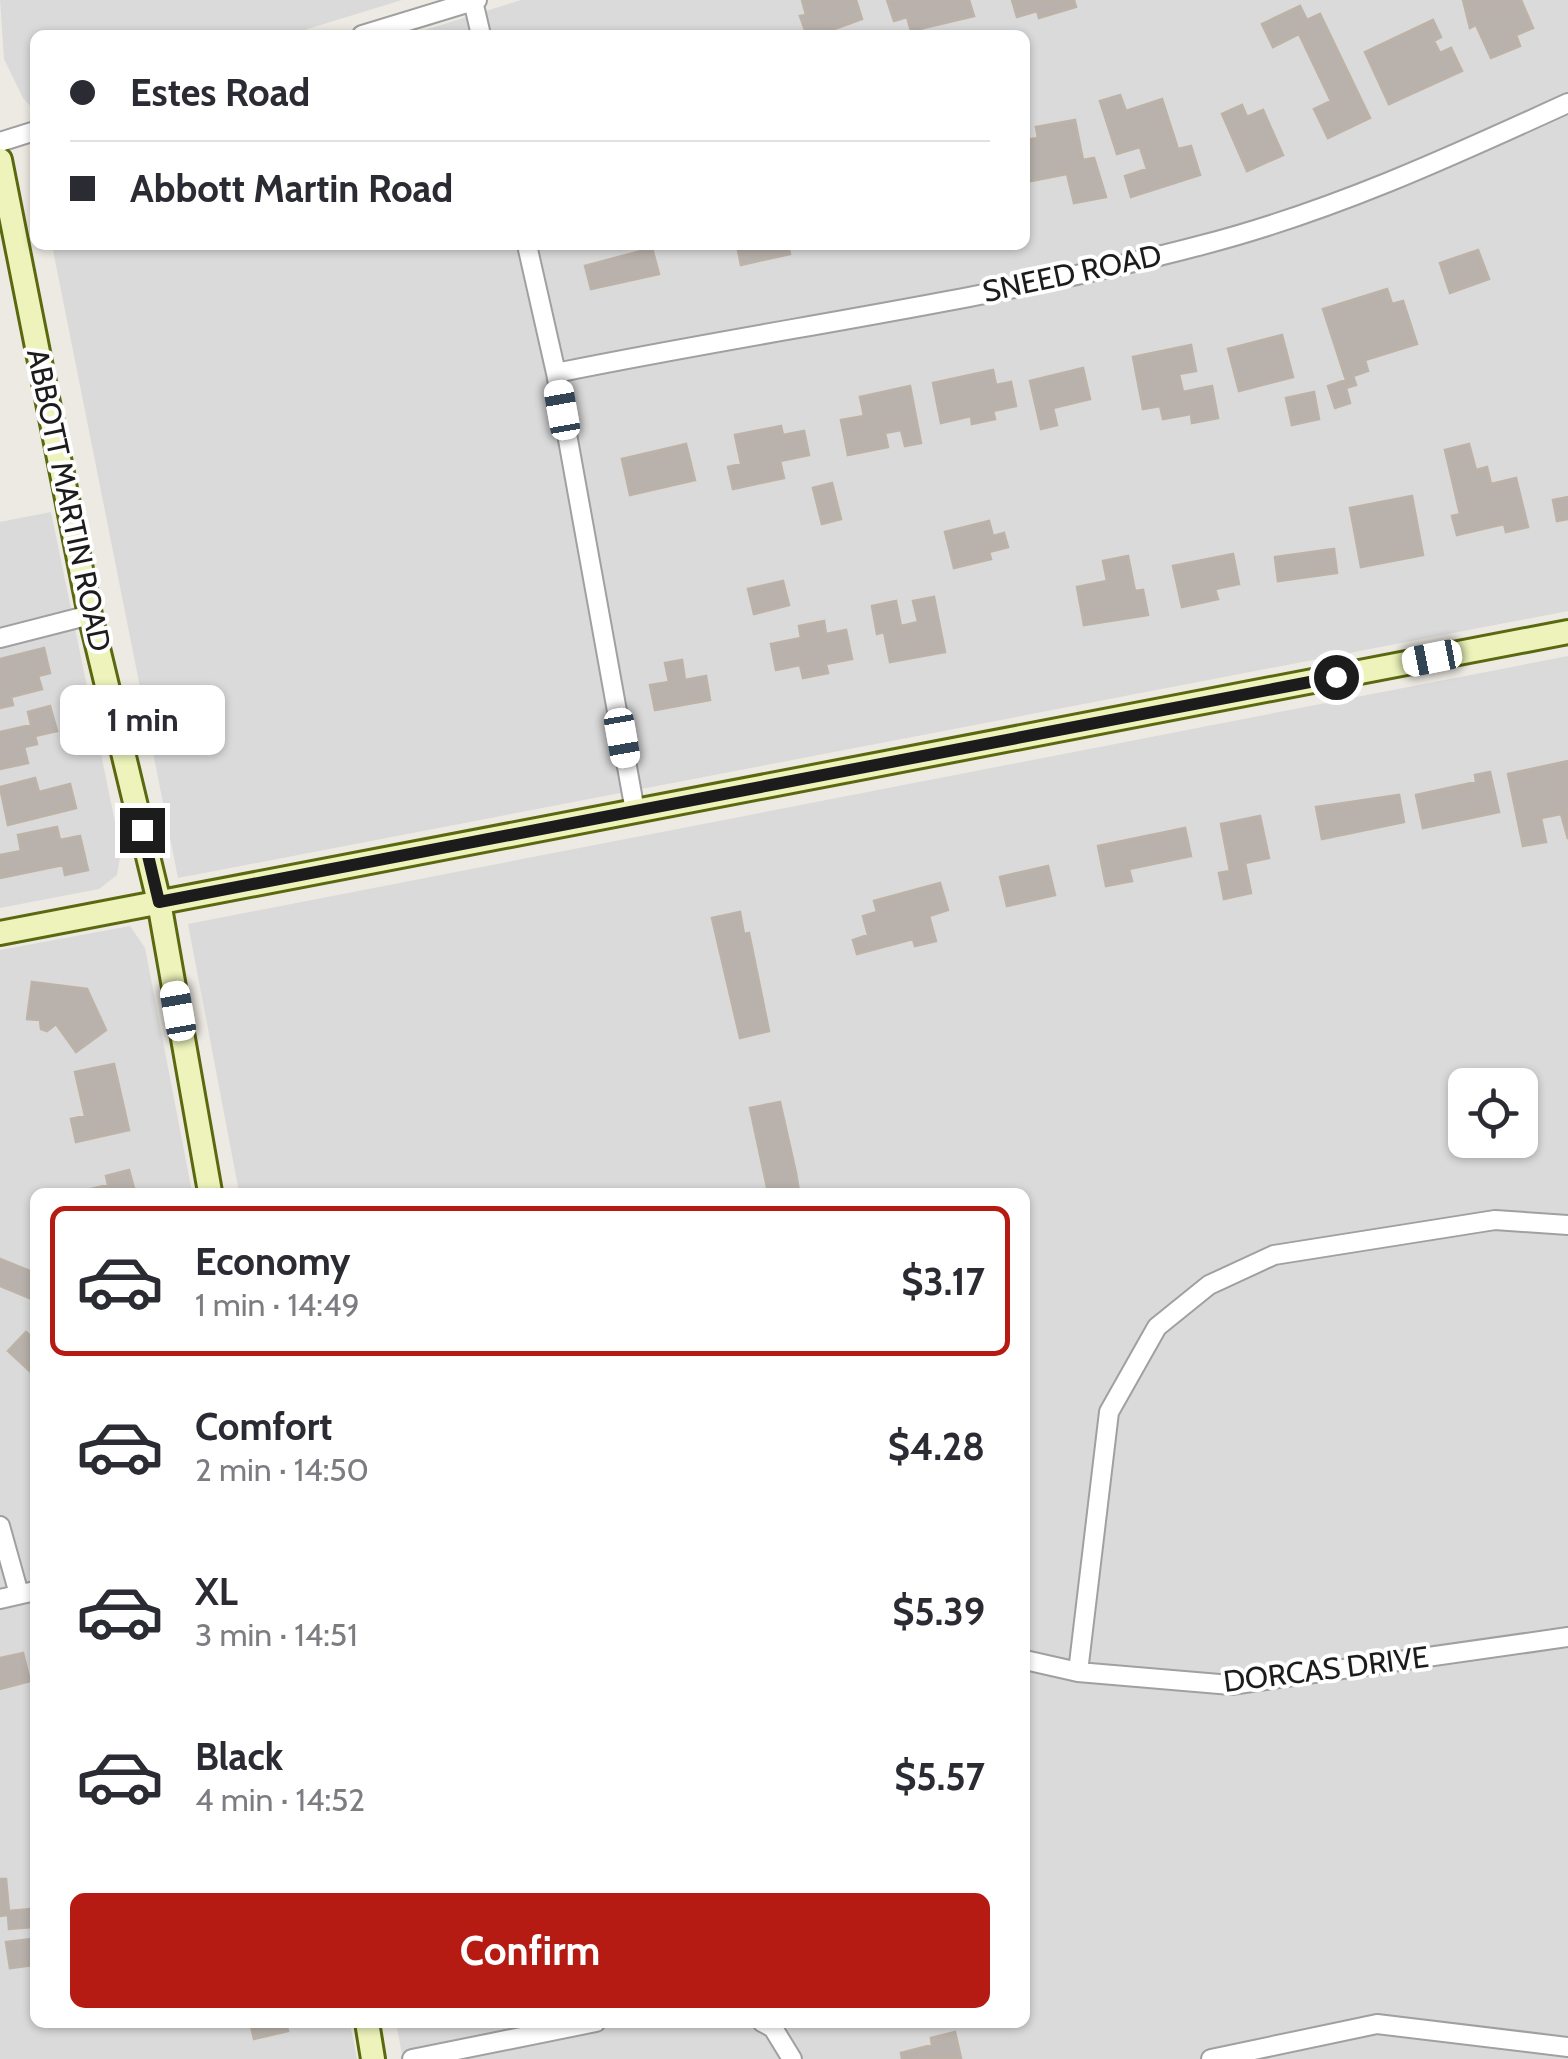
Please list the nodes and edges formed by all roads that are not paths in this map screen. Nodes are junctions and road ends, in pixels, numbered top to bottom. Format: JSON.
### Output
{"nodes":[{"id":1,"x":475,"y":1,"type":"edge"},
{"id":2,"x":379,"y":30,"type":"edge"},
{"id":3,"x":480,"y":30,"type":"edge"},
{"id":4,"x":1568,"y":103,"type":"edge"},
{"id":5,"x":30,"y":133,"type":"edge"},
{"id":6,"x":0,"y":142,"type":"edge"},
{"id":7,"x":0,"y":160,"type":"edge"},
{"id":8,"x":529,"y":250,"type":"edge"},
{"id":9,"x":556,"y":373,"type":"junction"},
{"id":10,"x":90,"y":614,"type":"junction"},
{"id":11,"x":1568,"y":632,"type":"edge"},
{"id":12,"x":0,"y":638,"type":"edge"},
{"id":13,"x":635,"y":811,"type":"junction"},
{"id":14,"x":159,"y":902,"type":"junction"},
{"id":15,"x":0,"y":933,"type":"edge"},
{"id":16,"x":209,"y":1188,"type":"edge"},
{"id":17,"x":1568,"y":1225,"type":"edge"},
{"id":18,"x":0,"y":1526,"type":"edge"},
{"id":19,"x":27,"y":1593,"type":"edge"},
{"id":20,"x":0,"y":1599,"type":"edge"},
{"id":21,"x":1568,"y":1637,"type":"edge"},
{"id":22,"x":1030,"y":1661,"type":"edge"},
{"id":23,"x":1078,"y":1672,"type":"junction"},
{"id":24,"x":367,"y":2028,"type":"edge"},
{"id":25,"x":566,"y":2028,"type":"edge"},
{"id":26,"x":772,"y":2028,"type":"edge"},
{"id":27,"x":1568,"y":2047,"type":"edge"},
{"id":28,"x":374,"y":2059,"type":"edge"},
{"id":29,"x":412,"y":2059,"type":"edge"},
{"id":30,"x":792,"y":2059,"type":"edge"},
{"id":31,"x":1211,"y":2059,"type":"edge"}],
"edges":[{"from":1,"to":2,"type":"street"},
{"from":1,"to":3,"type":"street"},
{"from":4,"to":9,"type":"street","name":"SNEED ROAD"},
{"from":5,"to":6,"type":"street"},
{"from":7,"to":10,"type":"main road","name":"ABBOTT MARTIN ROAD"},
{"from":8,"to":9,"type":"street"},
{"from":9,"to":13,"type":"street"},
{"from":10,"to":12,"type":"street"},
{"from":10,"to":14,"type":"main road","name":"ABBOTT MARTIN ROAD"},
{"from":11,"to":13,"type":"main road"},
{"from":13,"to":14,"type":"main road"},
{"from":14,"to":15,"type":"main road"},
{"from":14,"to":16,"type":"main road","name":"ABBOTT MARTIN ROAD"},
{"from":17,"to":23,"type":"street"},
{"from":18,"to":19,"type":"street"},
{"from":19,"to":20,"type":"street"},
{"from":21,"to":23,"type":"street","name":"DORCAS DRIVE"},
{"from":22,"to":23,"type":"street","name":"DORCAS DRIVE"},
{"from":24,"to":28,"type":"main road"},
{"from":25,"to":29,"type":"street"},
{"from":26,"to":30,"type":"street"},
{"from":27,"to":31,"type":"street"}]}
